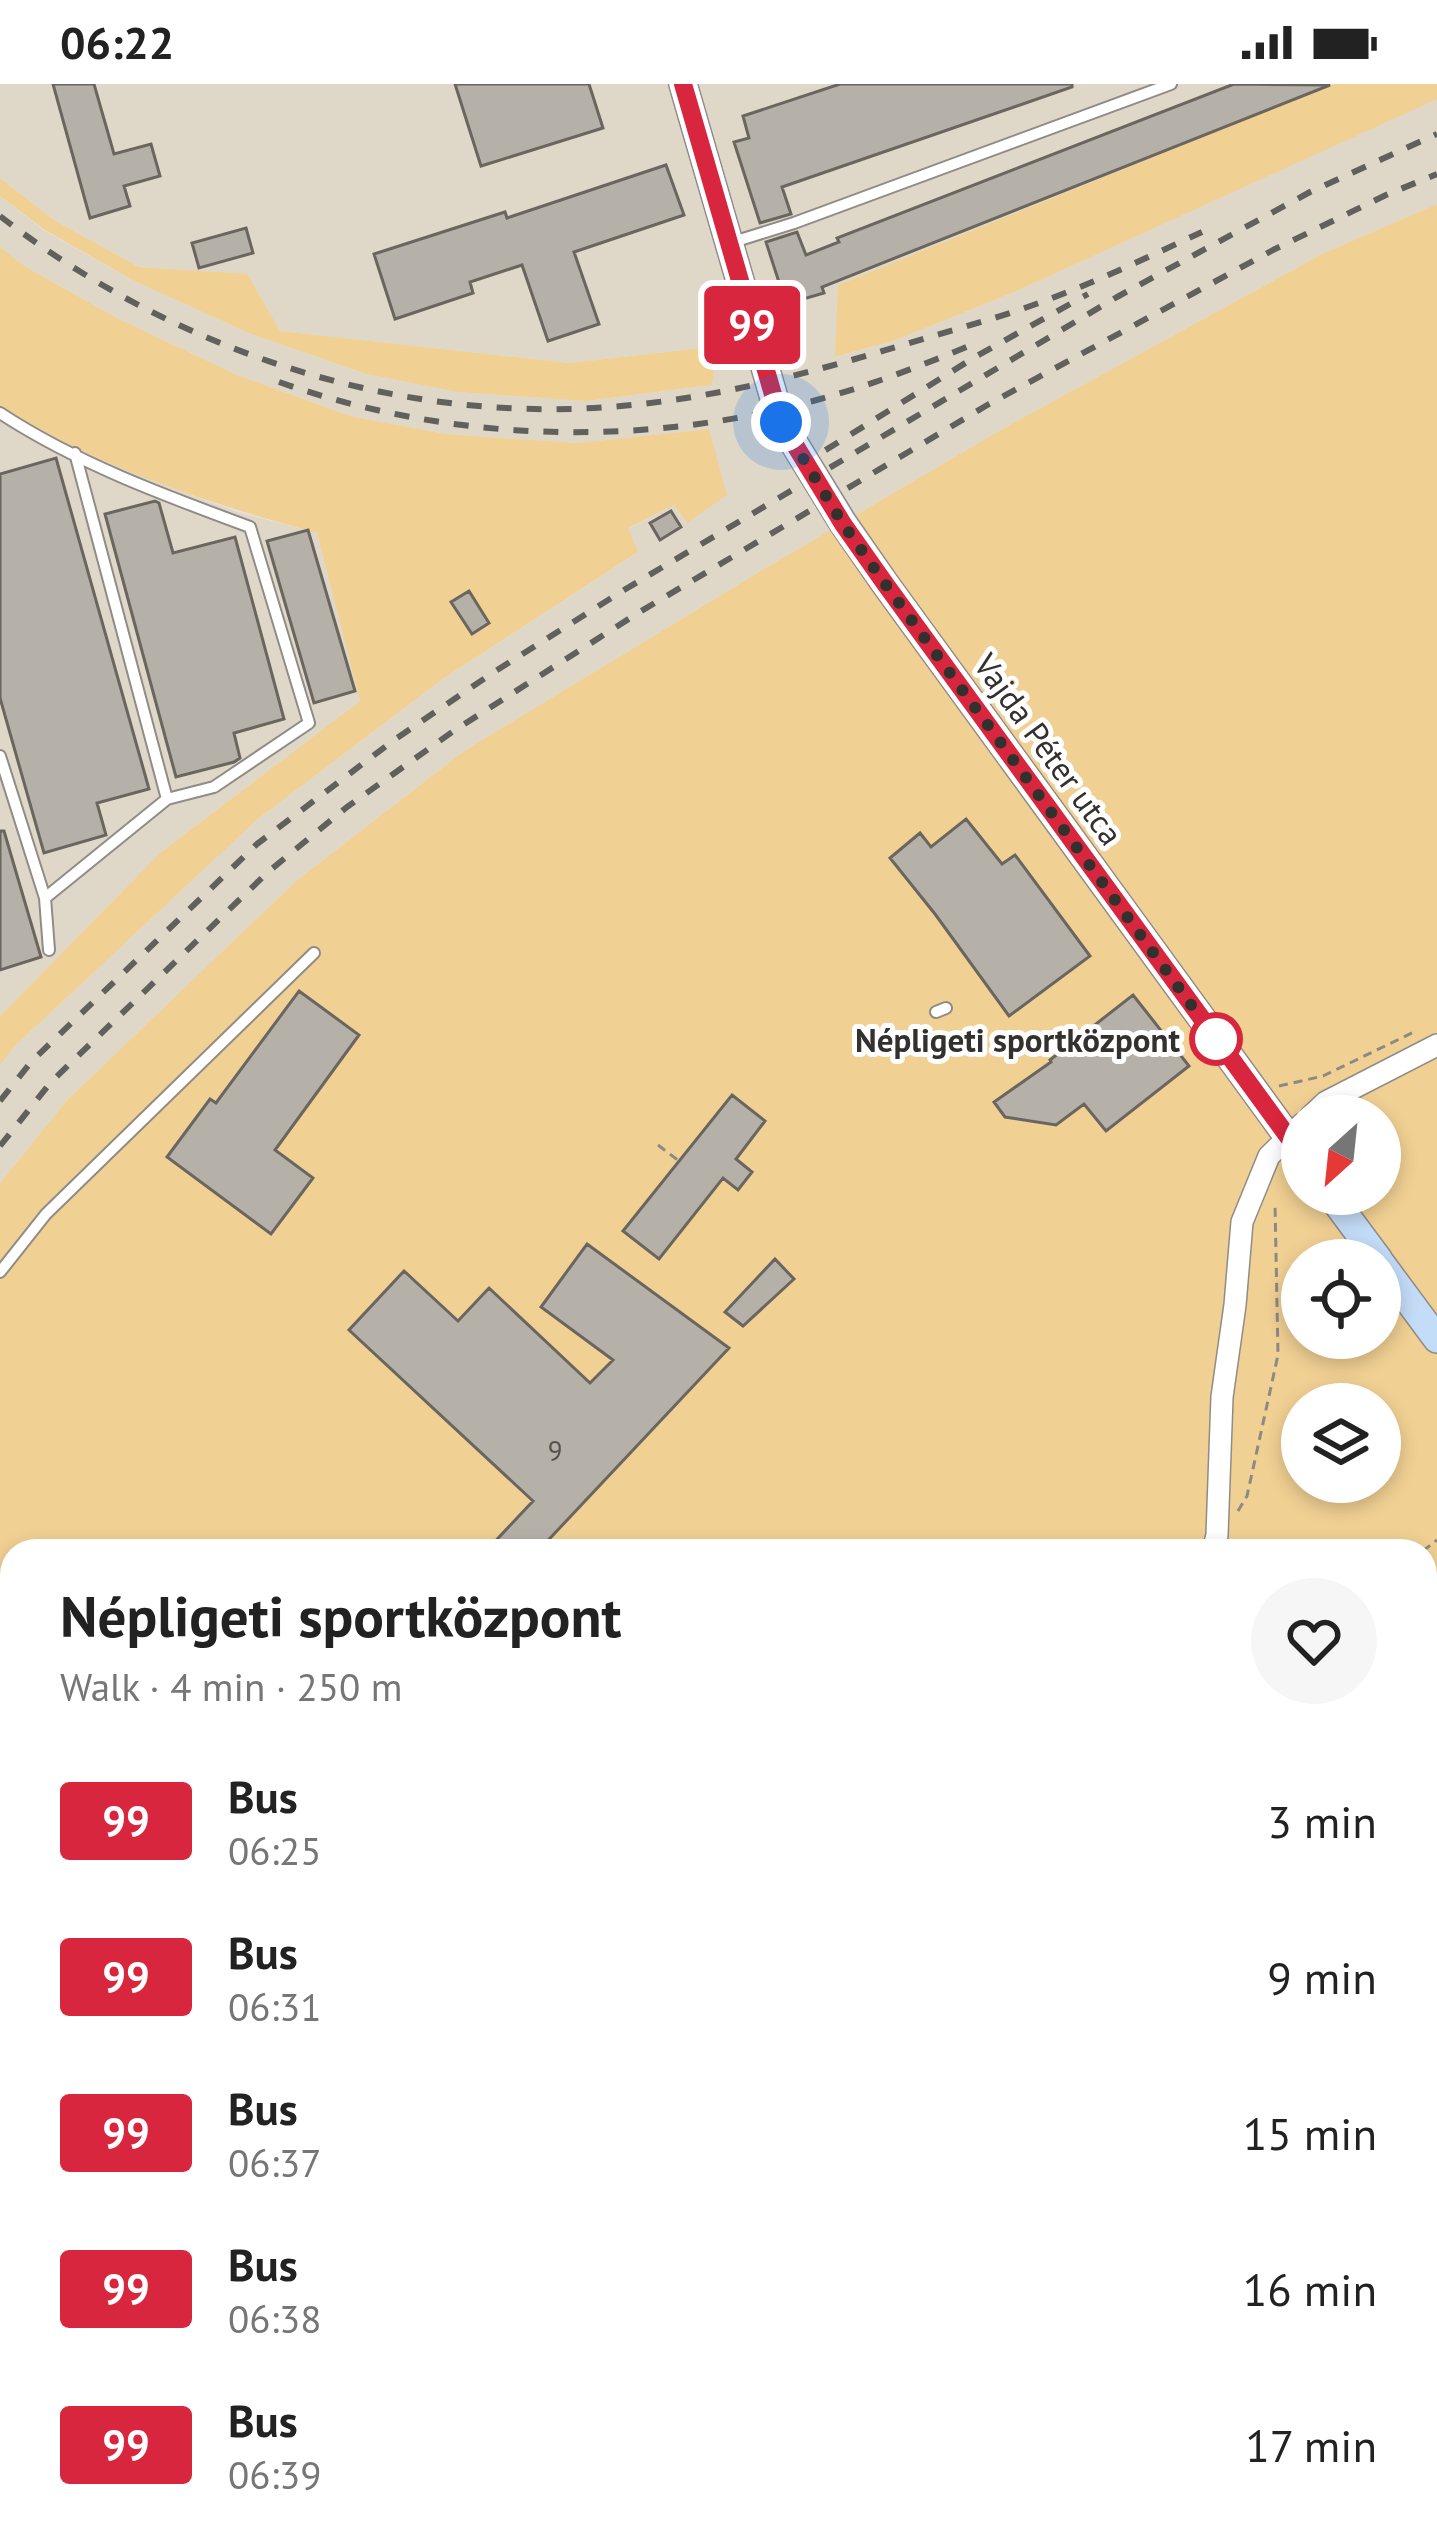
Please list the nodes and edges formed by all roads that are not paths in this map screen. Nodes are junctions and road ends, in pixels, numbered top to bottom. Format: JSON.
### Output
{"nodes":[{"id":1,"x":682,"y":84,"type":"edge"},
{"id":2,"x":1172,"y":84,"type":"edge"},
{"id":3,"x":730,"y":243,"type":"junction"},
{"id":4,"x":0,"y":413,"type":"edge"},
{"id":5,"x":75,"y":453,"type":"junction"},
{"id":6,"x":0,"y":756,"type":"edge"},
{"id":7,"x":167,"y":799,"type":"junction"},
{"id":8,"x":45,"y":898,"type":"junction"},
{"id":9,"x":49,"y":950,"type":"dead end"},
{"id":10,"x":314,"y":953,"type":"dead end"},
{"id":11,"x":1437,"y":1045,"type":"edge"},
{"id":12,"x":1340,"y":1095,"type":"edge"},
{"id":13,"x":1281,"y":1117,"type":"edge"},
{"id":14,"x":1281,"y":1146,"type":"edge"},
{"id":15,"x":0,"y":1272,"type":"edge"},
{"id":16,"x":1401,"y":1290,"type":"edge"},
{"id":17,"x":1436,"y":1337,"type":"edge"},
{"id":18,"x":1215,"y":1539,"type":"edge"}],
"edges":[{"from":1,"to":3,"type":"street","name":"Vajda Péter utca"},
{"from":2,"to":3,"type":"lane"},
{"from":3,"to":13,"type":"street","name":"Vajda Péter utca"},
{"from":4,"to":5,"type":"lane"},
{"from":5,"to":7,"type":"lane"},
{"from":5,"to":7,"type":"lane"},
{"from":6,"to":8,"type":"lane"},
{"from":7,"to":8,"type":"lane"},
{"from":8,"to":9,"type":"lane"},
{"from":10,"to":15,"type":"lane"},
{"from":11,"to":12,"type":"street"},
{"from":14,"to":18,"type":"street"},
{"from":16,"to":17,"type":"street"}]}
